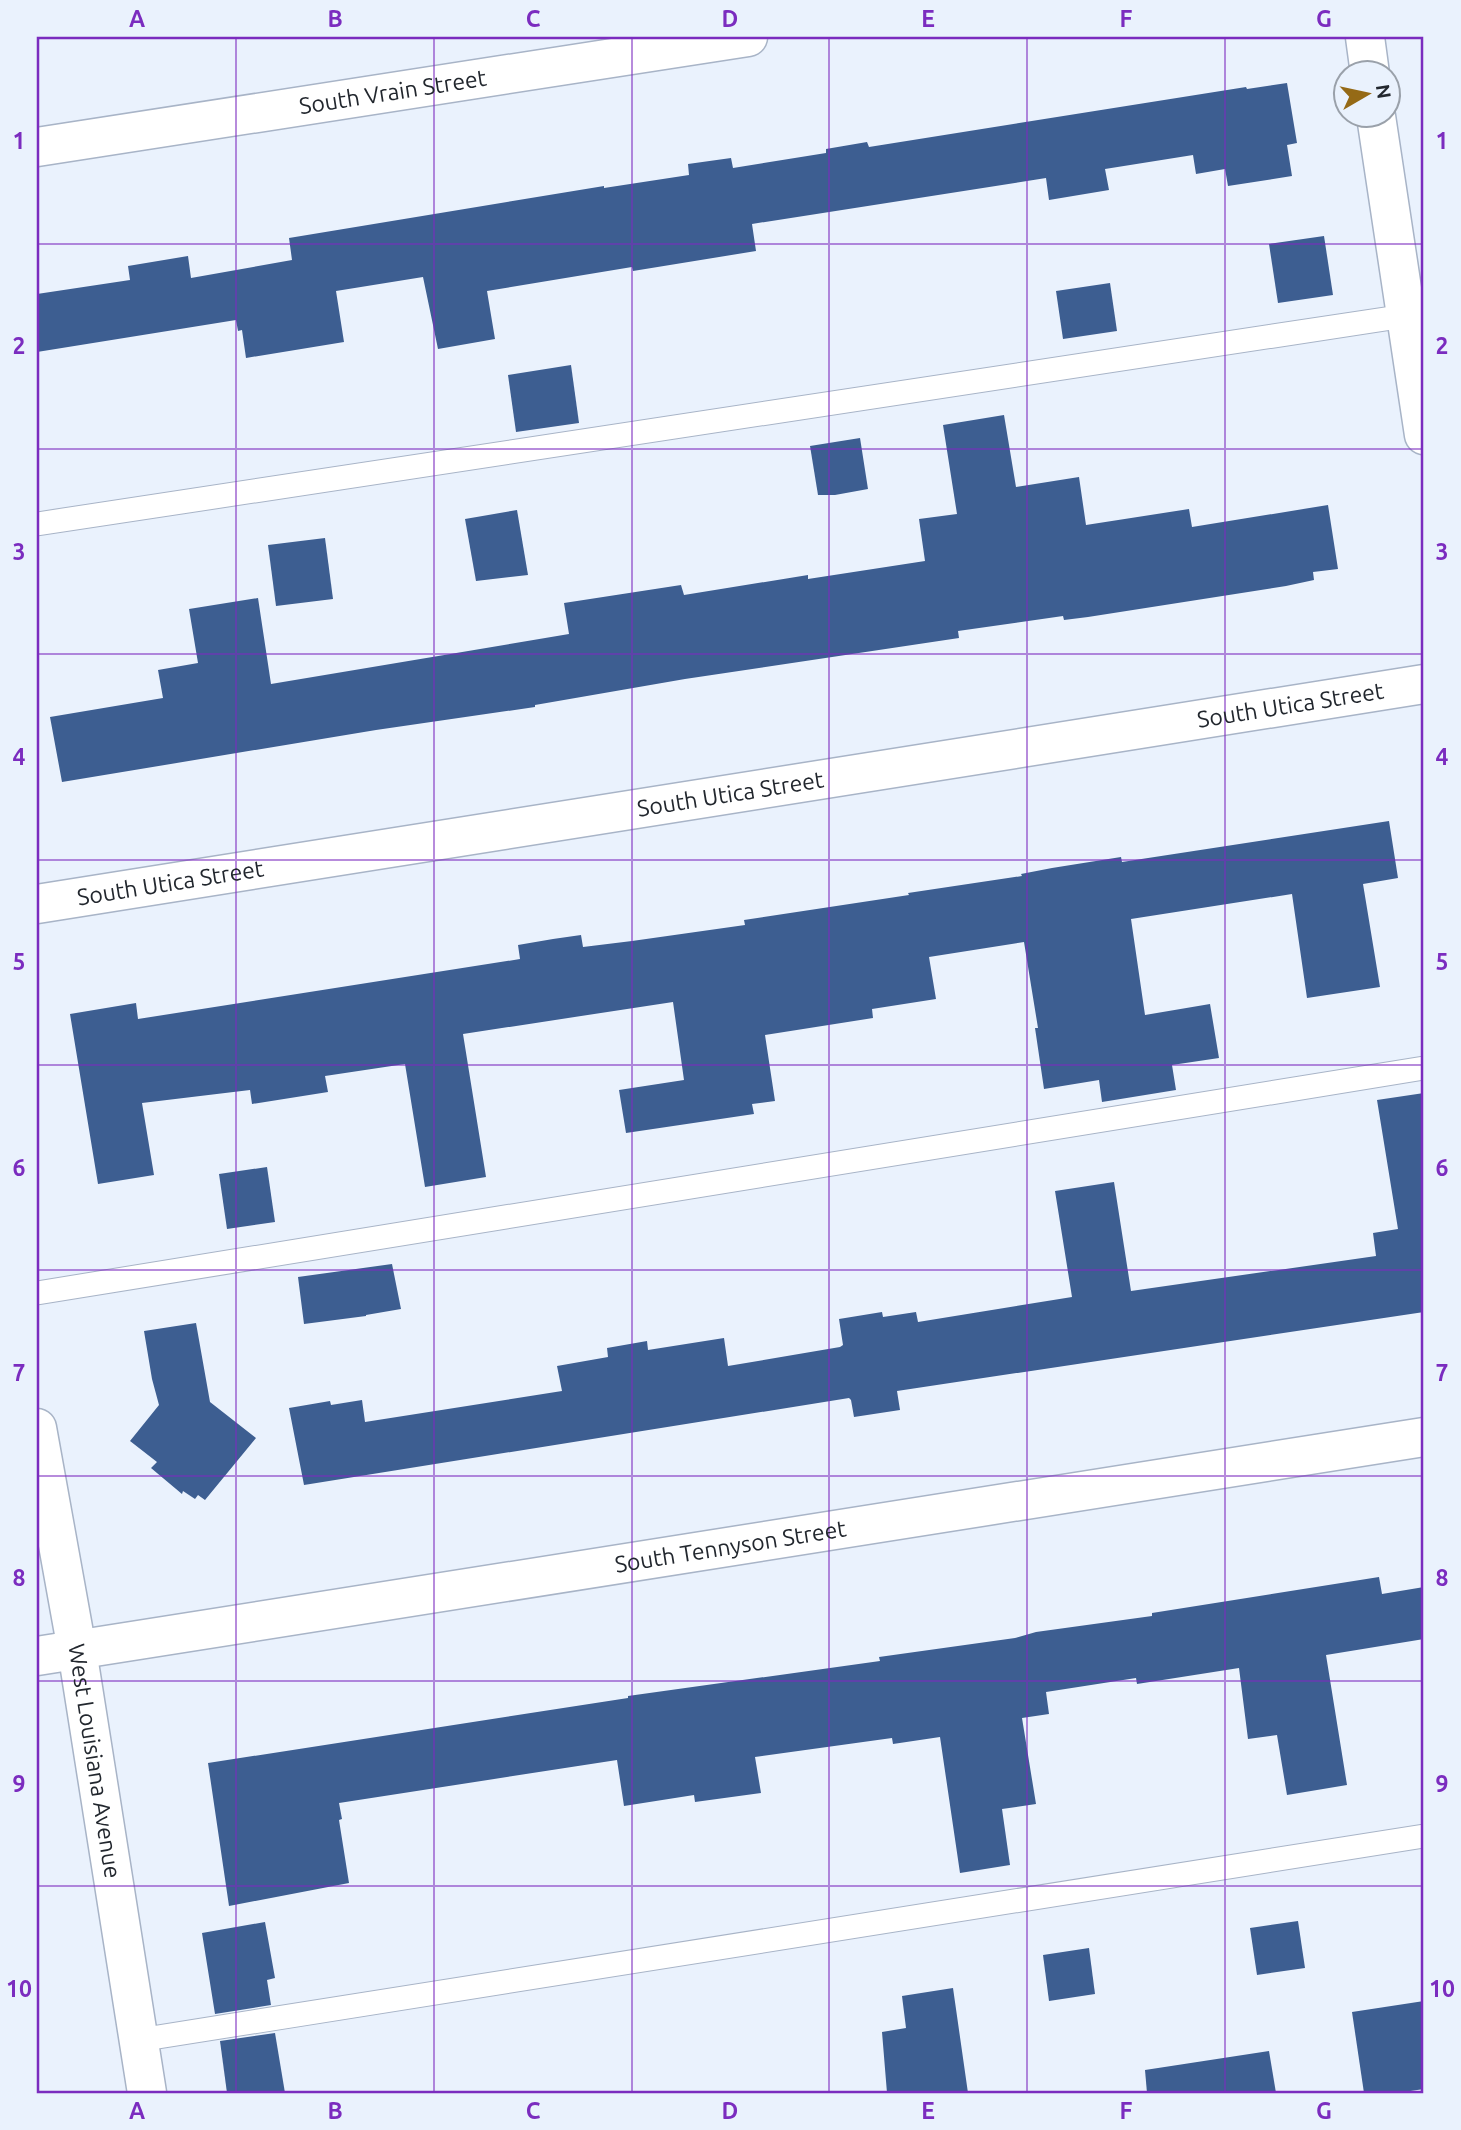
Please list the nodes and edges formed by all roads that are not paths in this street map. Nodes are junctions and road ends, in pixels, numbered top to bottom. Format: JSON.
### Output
{"nodes":[{"id":1,"x":748,"y":37,"type":"edge"},
{"id":2,"x":1364,"y":37,"type":"edge"},
{"id":3,"x":1368,"y":60,"type":"edge"},
{"id":4,"x":1379,"y":130,"type":"edge"},
{"id":5,"x":37,"y":147,"type":"edge"},
{"id":6,"x":1415,"y":314,"type":"edge"},
{"id":7,"x":1424,"y":435,"type":"edge"},
{"id":8,"x":37,"y":524,"type":"edge"},
{"id":9,"x":1424,"y":684,"type":"edge"},
{"id":10,"x":37,"y":904,"type":"edge"},
{"id":11,"x":1424,"y":1068,"type":"edge"},
{"id":12,"x":37,"y":1293,"type":"edge"},
{"id":13,"x":37,"y":1428,"type":"edge"},
{"id":14,"x":1424,"y":1437,"type":"edge"},
{"id":15,"x":77,"y":1650,"type":"junction"},
{"id":16,"x":37,"y":1656,"type":"edge"},
{"id":17,"x":1424,"y":1836,"type":"edge"},
{"id":18,"x":139,"y":2040,"type":"junction"},
{"id":19,"x":147,"y":2093,"type":"edge"}],
"edges":[{"from":1,"to":5,"type":"street","name":"South Vrain Street"},
{"from":2,"to":3,"type":"street"},
{"from":4,"to":6,"type":"street"},
{"from":6,"to":7,"type":"street"},
{"from":6,"to":8,"type":"lane"},
{"from":9,"to":10,"type":"street","name":"South Utica Street"},
{"from":11,"to":12,"type":"lane"},
{"from":13,"to":15,"type":"street","name":"West Louisiana Avenue"},
{"from":14,"to":15,"type":"street","name":"South Tennyson Street"},
{"from":15,"to":16,"type":"street","name":"South Tennyson Street"},
{"from":15,"to":18,"type":"street","name":"West Louisiana Avenue"},
{"from":17,"to":18,"type":"lane"},
{"from":18,"to":19,"type":"street","name":"West Louisiana Avenue"}]}
